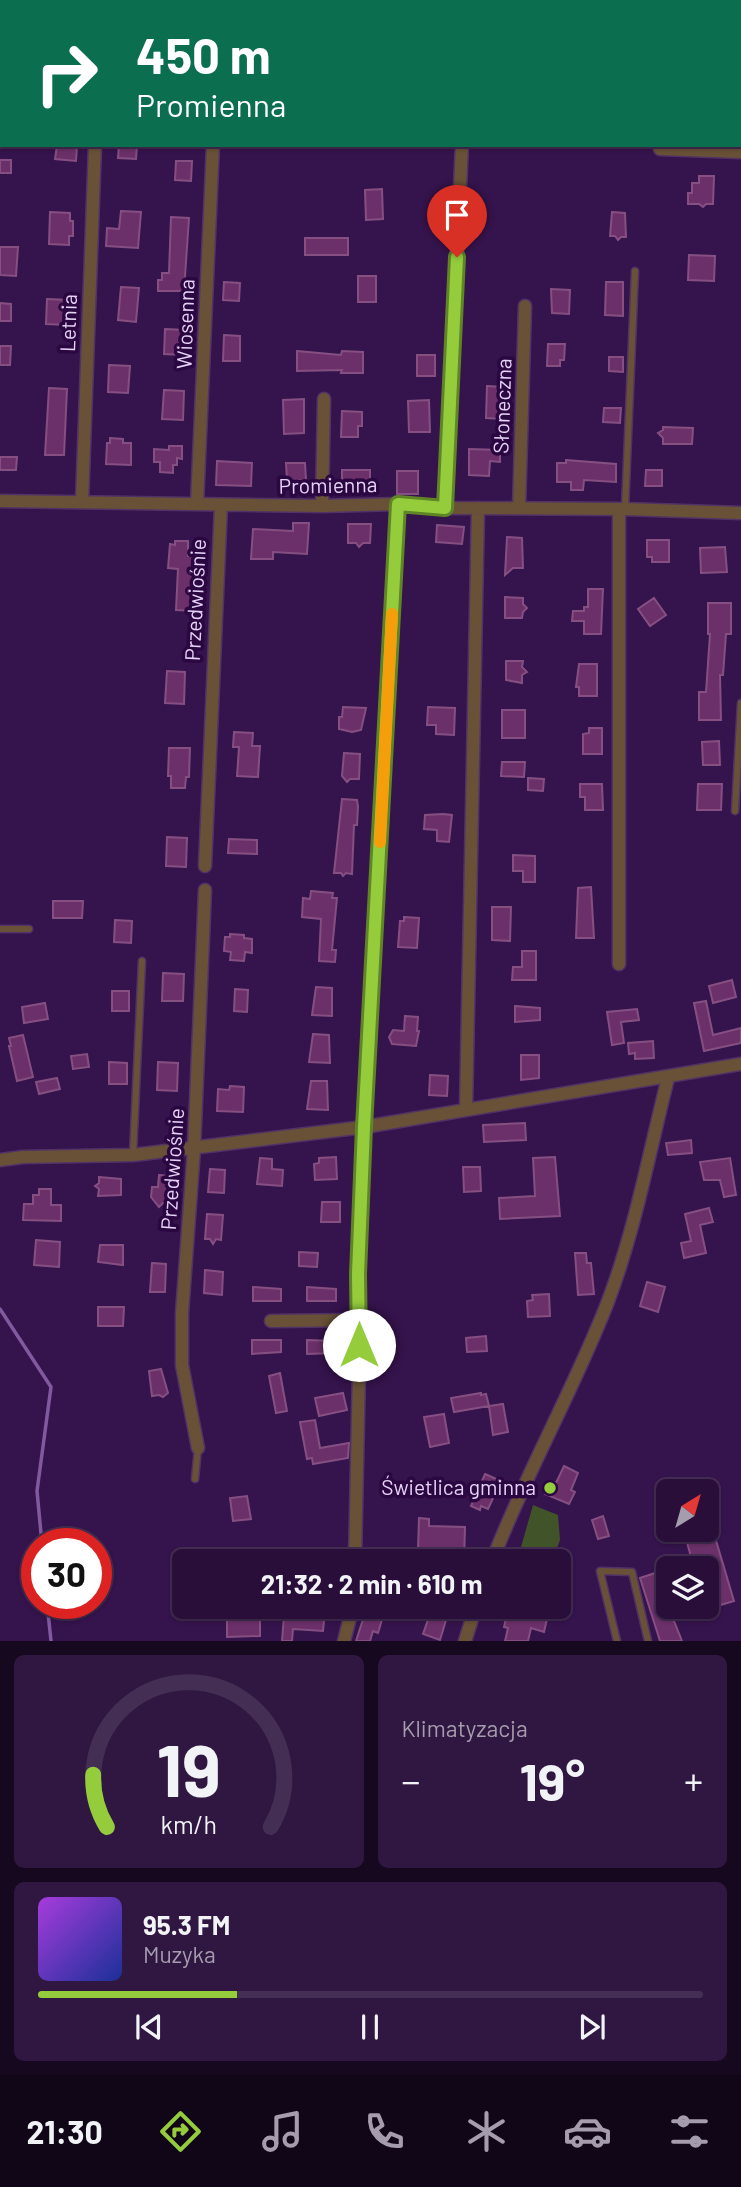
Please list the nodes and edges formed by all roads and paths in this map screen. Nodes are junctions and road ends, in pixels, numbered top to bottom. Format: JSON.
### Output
{"nodes":[{"id":1,"x":95,"y":147,"type":"edge"},
{"id":2,"x":213,"y":147,"type":"edge"},
{"id":3,"x":462,"y":147,"type":"edge"},
{"id":4,"x":660,"y":149,"type":"dead end"},
{"id":5,"x":741,"y":152,"type":"edge"},
{"id":6,"x":635,"y":271,"type":"dead end"},
{"id":7,"x":526,"y":306,"type":"dead end"},
{"id":8,"x":324,"y":398,"type":"dead end"},
{"id":9,"x":0,"y":501,"type":"edge"},
{"id":10,"x":82,"y":502,"type":"junction"},
{"id":11,"x":197,"y":504,"type":"junction"},
{"id":12,"x":398,"y":504,"type":"junction"},
{"id":13,"x":221,"y":505,"type":"junction"},
{"id":14,"x":322,"y":506,"type":"junction"},
{"id":15,"x":445,"y":508,"type":"junction"},
{"id":16,"x":478,"y":508,"type":"junction"},
{"id":17,"x":519,"y":508,"type":"junction"},
{"id":18,"x":622,"y":509,"type":"junction"},
{"id":19,"x":741,"y":513,"type":"edge"},
{"id":20,"x":741,"y":703,"type":"edge"},
{"id":21,"x":735,"y":811,"type":"dead end"},
{"id":22,"x":205,"y":866,"type":"dead end"},
{"id":23,"x":205,"y":890,"type":"dead end"},
{"id":24,"x":0,"y":929,"type":"edge"},
{"id":25,"x":29,"y":929,"type":"dead end"},
{"id":26,"x":142,"y":961,"type":"dead end"},
{"id":27,"x":619,"y":964,"type":"dead end"},
{"id":28,"x":741,"y":1064,"type":"edge"},
{"id":29,"x":668,"y":1078,"type":"junction"},
{"id":30,"x":466,"y":1110,"type":"junction"},
{"id":31,"x":364,"y":1127,"type":"junction"},
{"id":32,"x":194,"y":1149,"type":"junction"},
{"id":33,"x":133,"y":1155,"type":"junction"},
{"id":34,"x":0,"y":1160,"type":"edge"},
{"id":35,"x":359,"y":1320,"type":"junction"},
{"id":36,"x":271,"y":1321,"type":"dead end"},
{"id":37,"x":198,"y":1448,"type":"joint"},
{"id":38,"x":195,"y":1479,"type":"dead end"},
{"id":39,"x":355,"y":1549,"type":"edge"},
{"id":40,"x":497,"y":1549,"type":"edge"},
{"id":41,"x":350,"y":1619,"type":"edge"},
{"id":42,"x":472,"y":1619,"type":"edge"},
{"id":43,"x":344,"y":1641,"type":"edge"},
{"id":44,"x":465,"y":1641,"type":"edge"},
{"id":45,"x":617,"y":1641,"type":"edge"},
{"id":46,"x":649,"y":1641,"type":"edge"}],
"edges":[{"from":1,"to":10,"type":"street","name":"Letnia"},
{"from":2,"to":11,"type":"street","name":"Wiosenna"},
{"from":3,"to":15,"type":"street"},
{"from":4,"to":5,"type":"street"},
{"from":6,"to":18,"type":"lane"},
{"from":7,"to":17,"type":"street","name":"Słoneczna"},
{"from":8,"to":14,"type":"street"},
{"from":9,"to":10,"type":"street","name":"Promienna"},
{"from":10,"to":11,"type":"street","name":"Promienna"},
{"from":11,"to":13,"type":"street","name":"Promienna"},
{"from":12,"to":14,"type":"street","name":"Promienna"},
{"from":12,"to":15,"type":"street","name":"Promienna"},
{"from":12,"to":31,"type":"street"},
{"from":13,"to":14,"type":"street","name":"Promienna"},
{"from":13,"to":22,"type":"street","name":"Przedwiośnie"},
{"from":15,"to":16,"type":"street","name":"Promienna"},
{"from":16,"to":17,"type":"street","name":"Promienna"},
{"from":16,"to":30,"type":"street"},
{"from":17,"to":18,"type":"street","name":"Promienna"},
{"from":18,"to":19,"type":"street","name":"Promienna"},
{"from":18,"to":27,"type":"street"},
{"from":20,"to":21,"type":"lane"},
{"from":23,"to":32,"type":"street","name":"Przedwiośnie"},
{"from":24,"to":25,"type":"lane"},
{"from":26,"to":33,"type":"lane"},
{"from":28,"to":29,"type":"street"},
{"from":29,"to":30,"type":"street"},
{"from":29,"to":40,"type":"street"},
{"from":30,"to":31,"type":"street"},
{"from":31,"to":32,"type":"street"},
{"from":31,"to":35,"type":"street"},
{"from":32,"to":33,"type":"street"},
{"from":32,"to":37,"type":"street","name":"Przedwiośnie"},
{"from":33,"to":34,"type":"street"},
{"from":35,"to":36,"type":"street"},
{"from":35,"to":39,"type":"street"},
{"from":37,"to":38,"type":"lane"},
{"from":41,"to":43,"type":"street"},
{"from":42,"to":44,"type":"street"},
{"from":45,"to":46,"type":"lane"}]}
